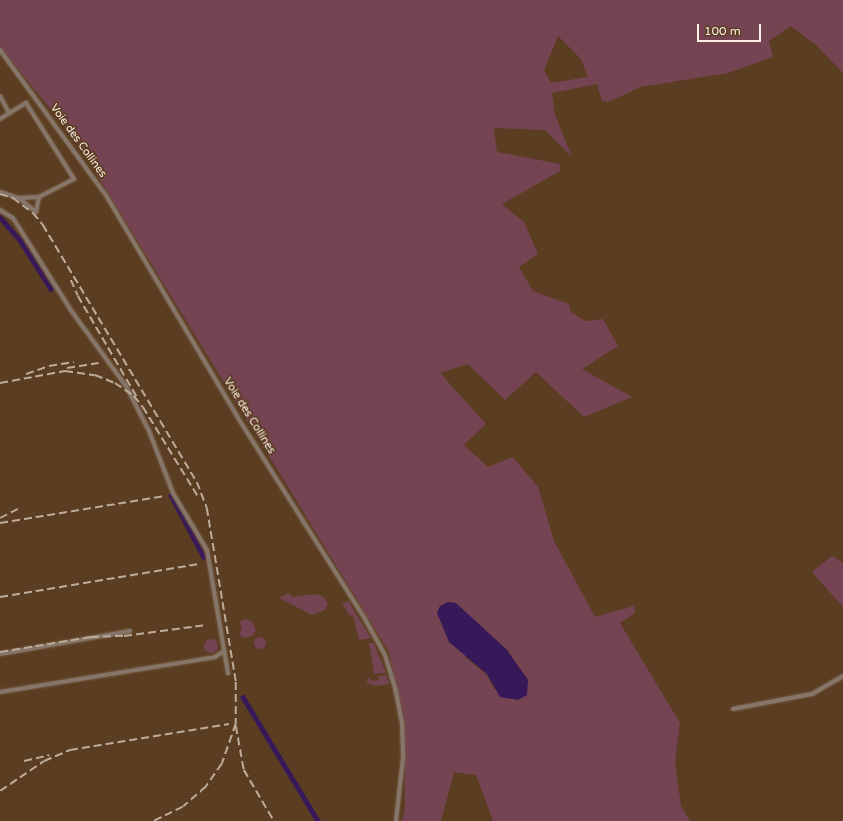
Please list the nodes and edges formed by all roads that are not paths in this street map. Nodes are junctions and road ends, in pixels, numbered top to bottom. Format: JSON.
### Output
{"nodes":[{"id":1,"x":0,"y":50,"type":"edge"},
{"id":2,"x":0,"y":96,"type":"edge"},
{"id":3,"x":9,"y":114,"type":"junction"},
{"id":4,"x":0,"y":119,"type":"edge"},
{"id":5,"x":0,"y":192,"type":"edge"},
{"id":6,"x":19,"y":198,"type":"junction"},
{"id":7,"x":39,"y":198,"type":"junction"},
{"id":8,"x":0,"y":210,"type":"edge"},
{"id":9,"x":130,"y":631,"type":"dead end"},
{"id":10,"x":224,"y":651,"type":"junction"},
{"id":11,"x":0,"y":654,"type":"edge"},
{"id":12,"x":228,"y":673,"type":"dead end"},
{"id":13,"x":843,"y":676,"type":"edge"},
{"id":14,"x":0,"y":692,"type":"edge"},
{"id":15,"x":733,"y":709,"type":"dead end"},
{"id":16,"x":396,"y":821,"type":"edge"}],
"edges":[{"from":1,"to":16,"type":"street","name":"Voie des Collines"},
{"from":2,"to":3,"type":"street"},
{"from":3,"to":4,"type":"street"},
{"from":3,"to":7,"type":"street"},
{"from":5,"to":6,"type":"street"},
{"from":6,"to":7,"type":"street"},
{"from":6,"to":7,"type":"street"},
{"from":8,"to":10,"type":"street"},
{"from":9,"to":11,"type":"street"},
{"from":10,"to":12,"type":"street"},
{"from":10,"to":14,"type":"street"},
{"from":13,"to":15,"type":"street"}]}
